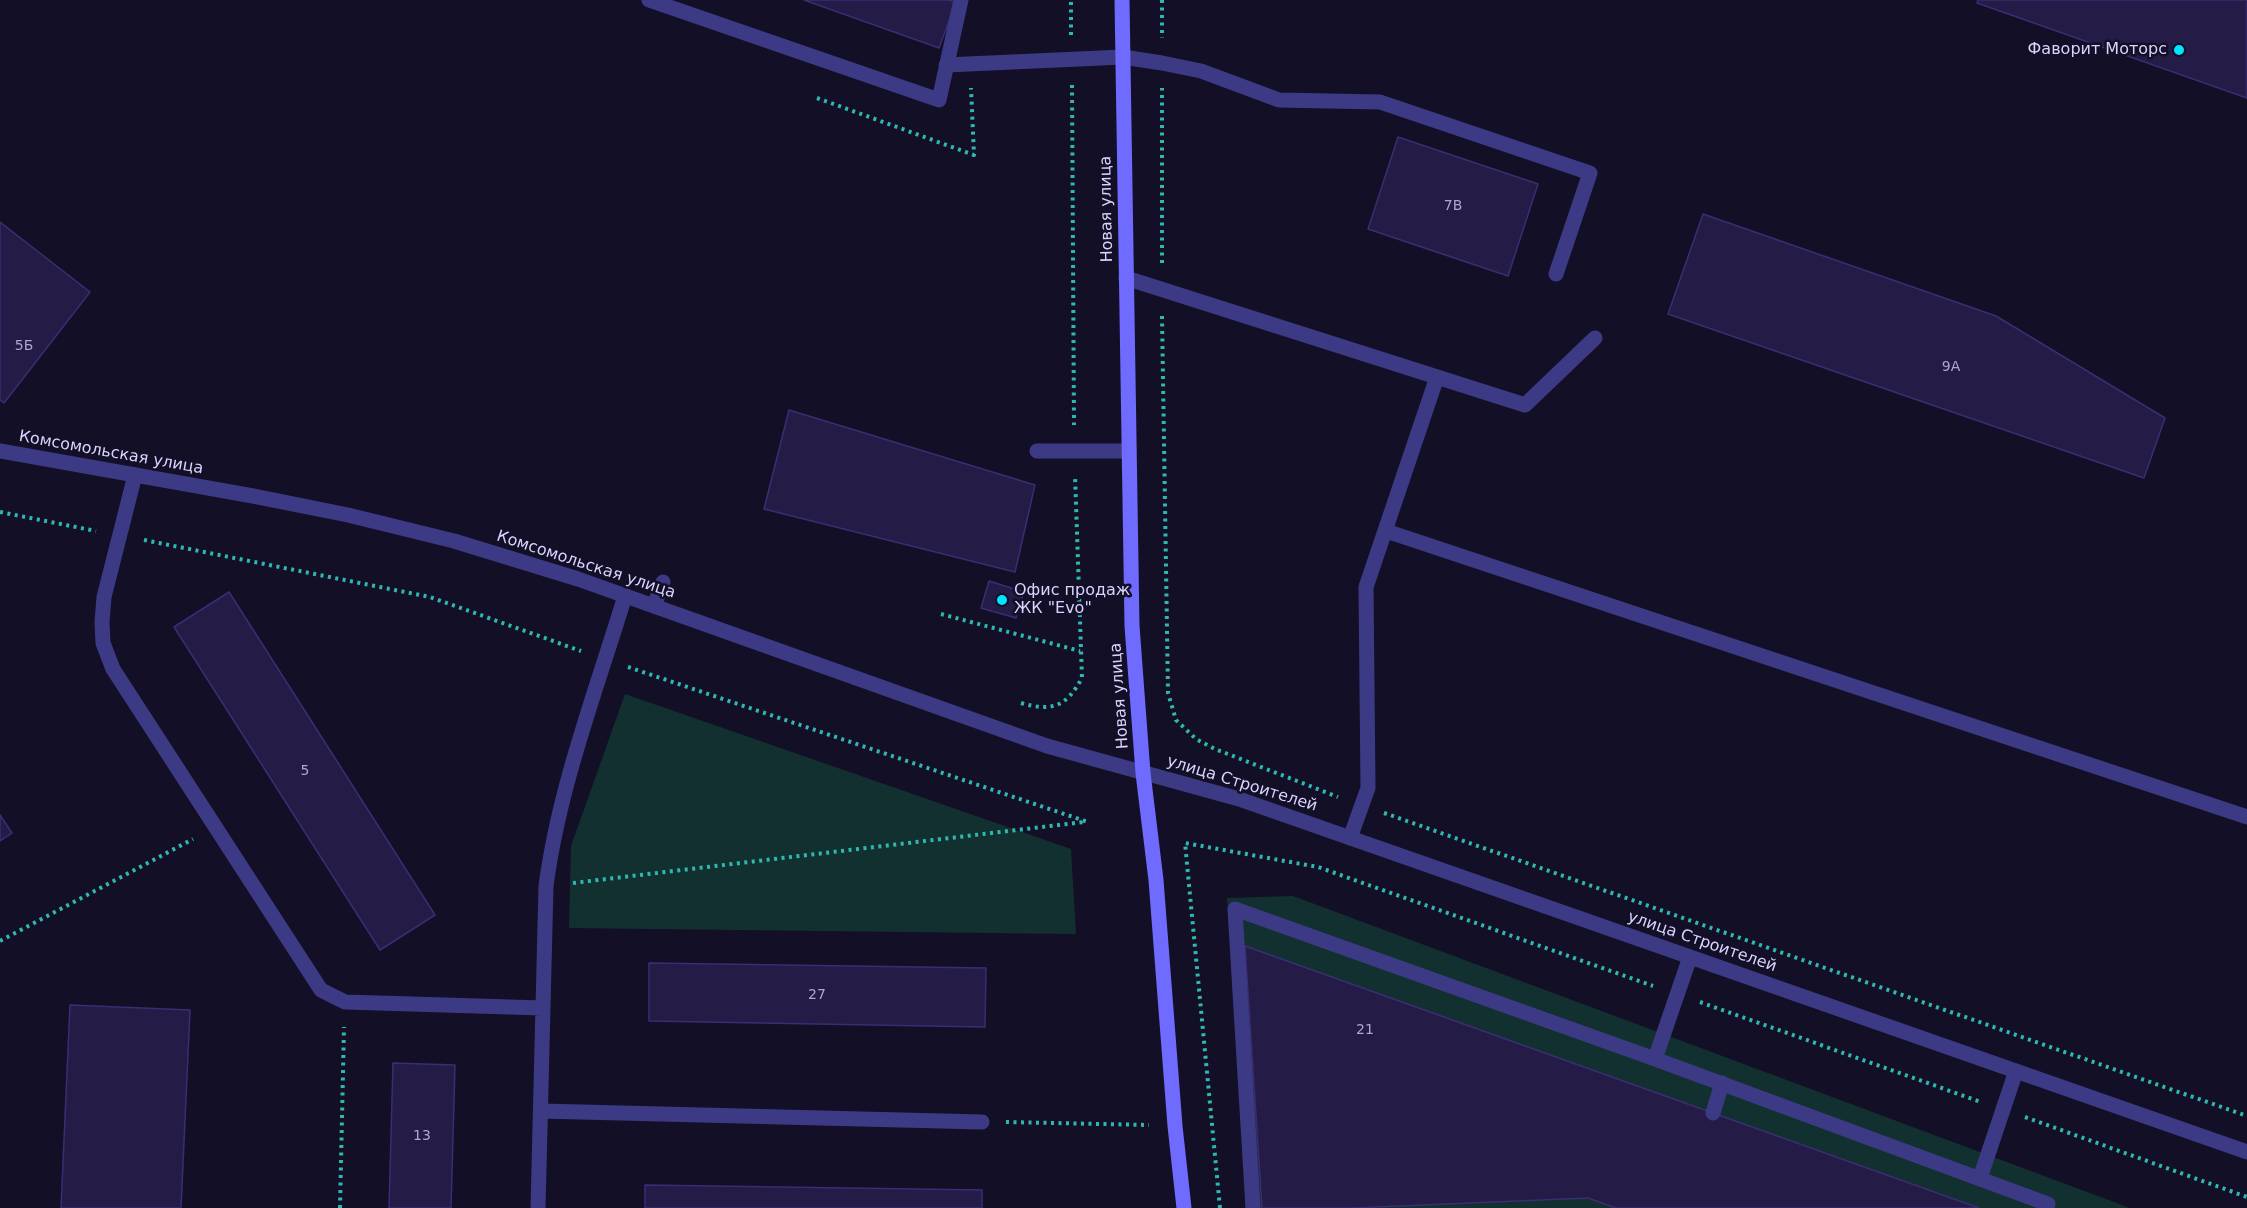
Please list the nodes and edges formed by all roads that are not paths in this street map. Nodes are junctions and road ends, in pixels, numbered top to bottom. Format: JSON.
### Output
{"nodes":[{"id":1,"x":649,"y":0,"type":"edge"},
{"id":2,"x":961,"y":0,"type":"edge"},
{"id":3,"x":1122,"y":0,"type":"edge"},
{"id":4,"x":1123,"y":57,"type":"junction"},
{"id":5,"x":946,"y":65,"type":"junction"},
{"id":6,"x":1556,"y":273,"type":"dead end"},
{"id":7,"x":1126,"y":278,"type":"junction"},
{"id":8,"x":1595,"y":338,"type":"dead end"},
{"id":9,"x":1437,"y":377,"type":"junction"},
{"id":10,"x":0,"y":451,"type":"edge"},
{"id":11,"x":1037,"y":452,"type":"dead end"},
{"id":12,"x":1129,"y":452,"type":"junction"},
{"id":13,"x":135,"y":475,"type":"junction"},
{"id":14,"x":1386,"y":531,"type":"junction"},
{"id":15,"x":663,"y":582,"type":"dead end"},
{"id":16,"x":625,"y":596,"type":"junction"},
{"id":17,"x":654,"y":606,"type":"junction"},
{"id":18,"x":1143,"y":774,"type":"junction"},
{"id":19,"x":2247,"y":817,"type":"edge"},
{"id":20,"x":1350,"y":838,"type":"junction"},
{"id":21,"x":1690,"y":957,"type":"junction"},
{"id":22,"x":543,"y":1008,"type":"junction"},
{"id":23,"x":1655,"y":1059,"type":"junction"},
{"id":24,"x":2016,"y":1071,"type":"junction"},
{"id":25,"x":1722,"y":1083,"type":"junction"},
{"id":26,"x":541,"y":1111,"type":"junction"},
{"id":27,"x":1713,"y":1113,"type":"dead end"},
{"id":28,"x":982,"y":1122,"type":"dead end"},
{"id":29,"x":2247,"y":1152,"type":"edge"},
{"id":30,"x":1980,"y":1178,"type":"junction"},
{"id":31,"x":2048,"y":1204,"type":"dead end"},
{"id":32,"x":538,"y":1208,"type":"edge"},
{"id":33,"x":1184,"y":1208,"type":"edge"},
{"id":34,"x":1253,"y":1208,"type":"edge"}],
"edges":[{"from":1,"to":5,"type":"street"},
{"from":2,"to":5,"type":"street"},
{"from":3,"to":4,"type":"street","name":"Новая улица"},
{"from":4,"to":5,"type":"street"},
{"from":4,"to":6,"type":"street"},
{"from":4,"to":7,"type":"street","name":"Новая улица"},
{"from":7,"to":9,"type":"street"},
{"from":7,"to":12,"type":"street","name":"Новая улица"},
{"from":8,"to":9,"type":"street"},
{"from":9,"to":14,"type":"street"},
{"from":10,"to":13,"type":"street","name":"Комсомольская улица"},
{"from":11,"to":12,"type":"street"},
{"from":12,"to":18,"type":"street","name":"Новая улица"},
{"from":13,"to":16,"type":"street","name":"Комсомольская улица"},
{"from":13,"to":22,"type":"street"},
{"from":14,"to":19,"type":"street"},
{"from":14,"to":20,"type":"street"},
{"from":15,"to":17,"type":"street"},
{"from":16,"to":17,"type":"street","name":"Комсомольская улица"},
{"from":16,"to":22,"type":"street"},
{"from":17,"to":18,"type":"street","name":"Комсомольская улица"},
{"from":18,"to":20,"type":"street","name":"улица Строителей"},
{"from":18,"to":33,"type":"street","name":"Новая улица"},
{"from":20,"to":21,"type":"street","name":"улица Строителей"},
{"from":21,"to":23,"type":"street"},
{"from":21,"to":24,"type":"street","name":"улица Строителей"},
{"from":22,"to":26,"type":"street"},
{"from":23,"to":25,"type":"street"},
{"from":23,"to":34,"type":"street"},
{"from":24,"to":29,"type":"street","name":"улица Строителей"},
{"from":24,"to":30,"type":"street"},
{"from":25,"to":27,"type":"street"},
{"from":25,"to":30,"type":"street"},
{"from":26,"to":28,"type":"street"},
{"from":26,"to":32,"type":"street"},
{"from":30,"to":31,"type":"street"}]}
